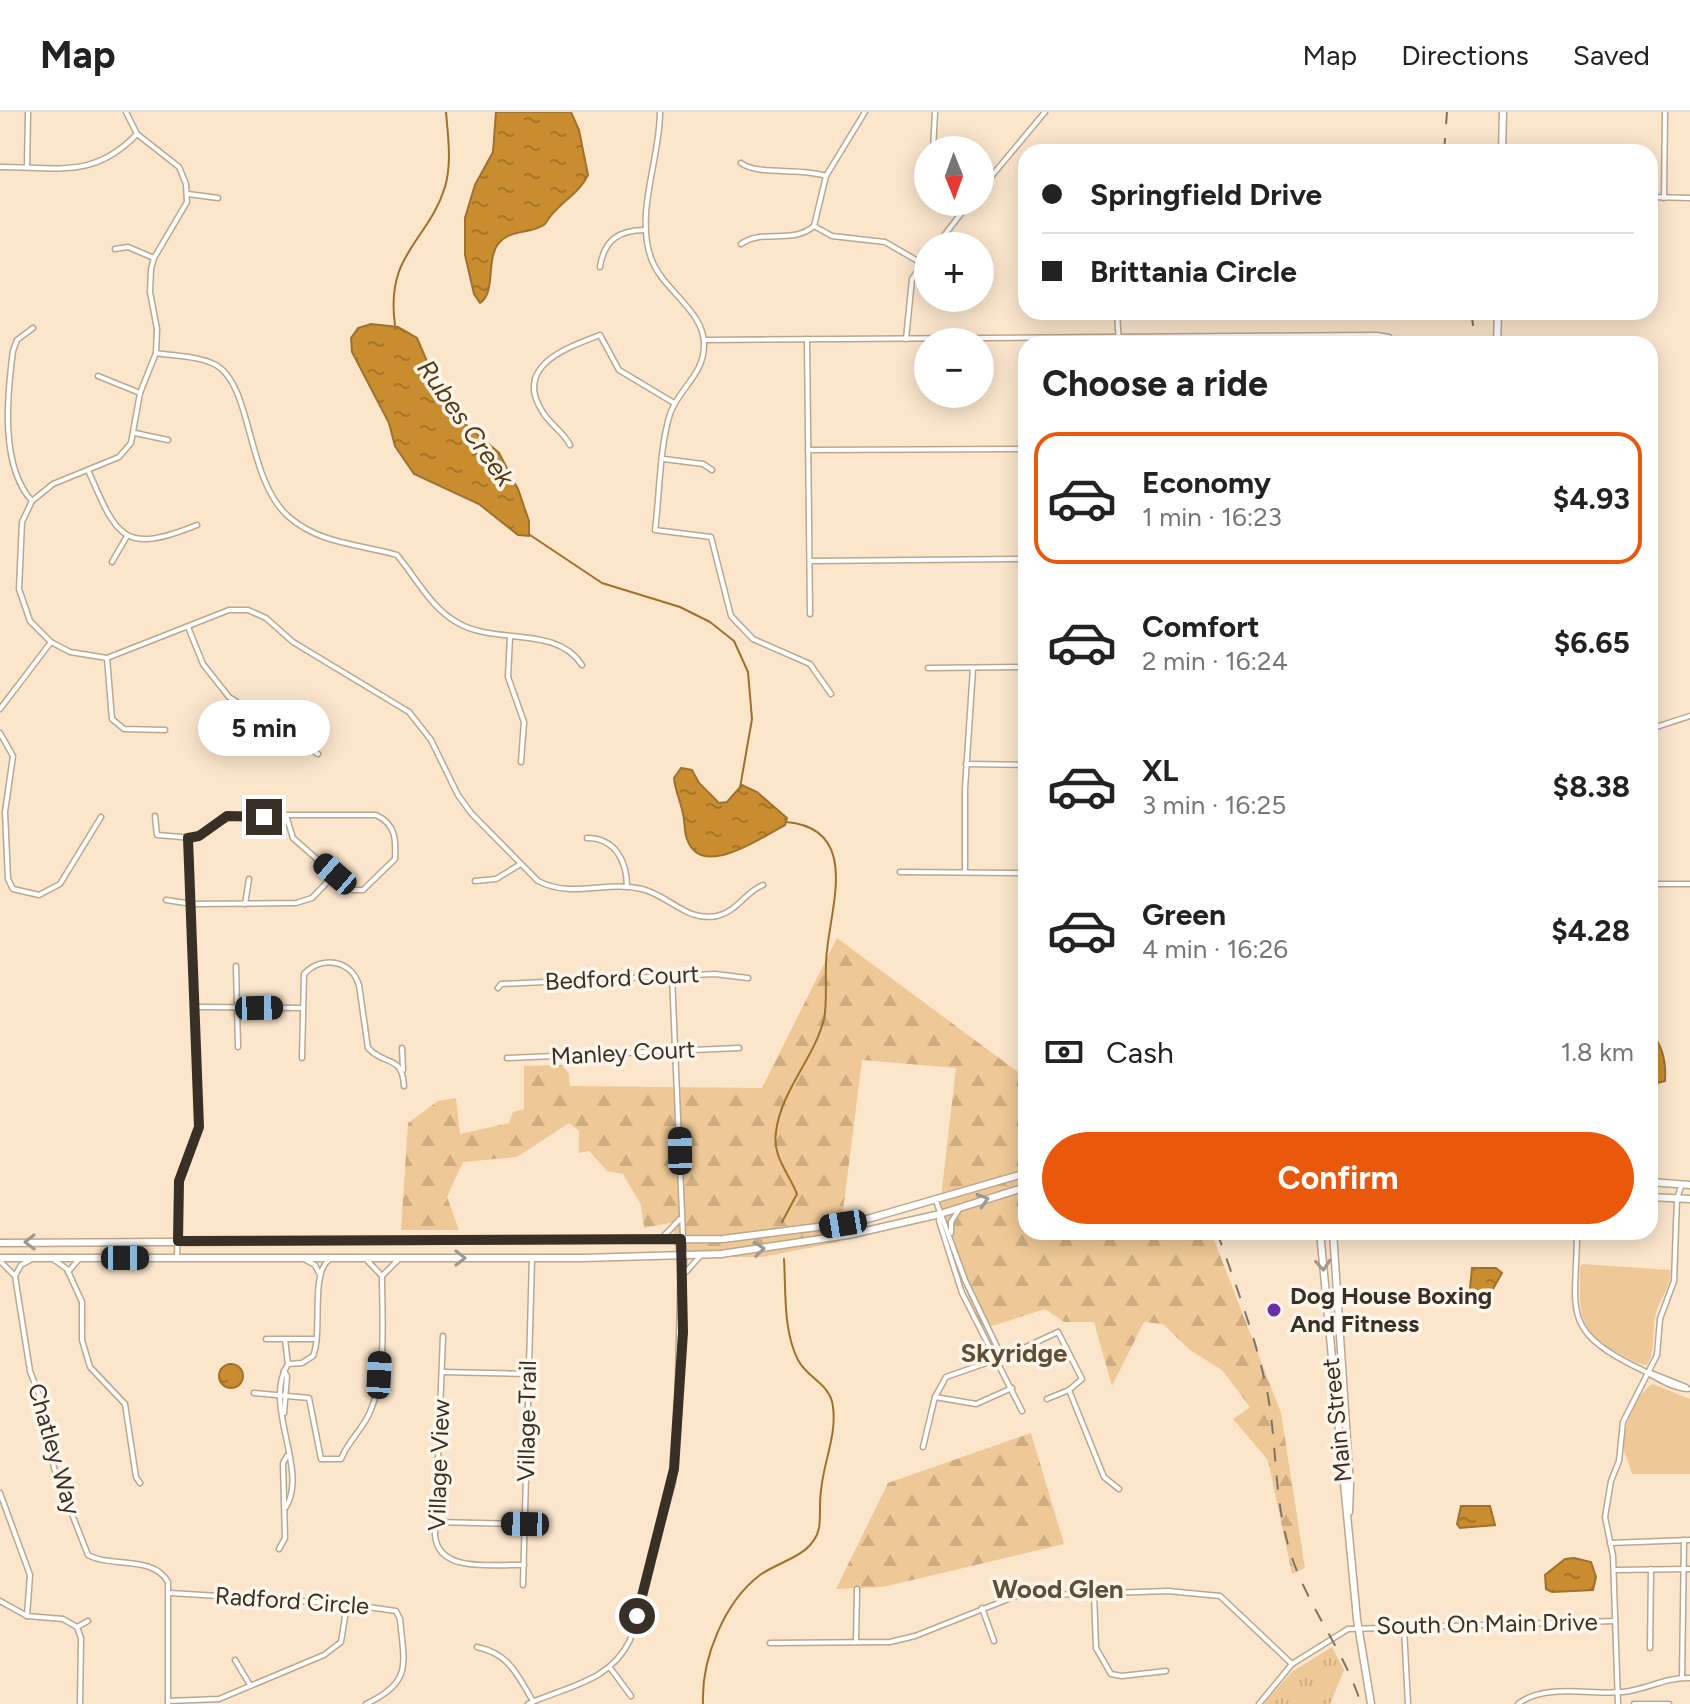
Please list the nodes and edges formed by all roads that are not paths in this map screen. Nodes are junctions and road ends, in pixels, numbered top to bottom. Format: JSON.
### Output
{"nodes":[{"id":1,"x":28,"y":112,"type":"edge"},
{"id":2,"x":126,"y":112,"type":"edge"},
{"id":3,"x":660,"y":112,"type":"edge"},
{"id":4,"x":865,"y":112,"type":"edge"},
{"id":5,"x":935,"y":112,"type":"edge"},
{"id":6,"x":1045,"y":112,"type":"edge"},
{"id":7,"x":1503,"y":112,"type":"edge"},
{"id":8,"x":1665,"y":112,"type":"edge"},
{"id":9,"x":137,"y":134,"type":"junction"},
{"id":10,"x":934,"y":136,"type":"edge"},
{"id":11,"x":1018,"y":144,"type":"edge"},
{"id":12,"x":1018,"y":144,"type":"edge"},
{"id":13,"x":1502,"y":144,"type":"edge"},
{"id":14,"x":741,"y":163,"type":"dead end"},
{"id":15,"x":0,"y":167,"type":"edge"},
{"id":16,"x":27,"y":167,"type":"junction"},
{"id":17,"x":994,"y":173,"type":"edge"},
{"id":18,"x":826,"y":176,"type":"junction"},
{"id":19,"x":188,"y":194,"type":"junction"},
{"id":20,"x":218,"y":198,"type":"dead end"},
{"id":21,"x":1658,"y":198,"type":"edge"},
{"id":22,"x":1664,"y":198,"type":"junction"},
{"id":23,"x":1690,"y":198,"type":"edge"},
{"id":24,"x":959,"y":216,"type":"edge"},
{"id":25,"x":814,"y":226,"type":"junction"},
{"id":26,"x":645,"y":230,"type":"junction"},
{"id":27,"x":947,"y":232,"type":"edge"},
{"id":28,"x":741,"y":244,"type":"dead end"},
{"id":29,"x":115,"y":249,"type":"dead end"},
{"id":30,"x":154,"y":258,"type":"junction"},
{"id":31,"x":914,"y":259,"type":"edge"},
{"id":32,"x":600,"y":267,"type":"dead end"},
{"id":33,"x":914,"y":276,"type":"edge"},
{"id":34,"x":31,"y":330,"type":"dead end"},
{"id":35,"x":1334,"y":336,"type":"edge"},
{"id":36,"x":1383,"y":336,"type":"edge"},
{"id":37,"x":807,"y":339,"type":"junction"},
{"id":38,"x":906,"y":339,"type":"junction"},
{"id":39,"x":1018,"y":339,"type":"edge"},
{"id":40,"x":704,"y":340,"type":"junction"},
{"id":41,"x":156,"y":353,"type":"junction"},
{"id":42,"x":98,"y":376,"type":"dead end"},
{"id":43,"x":140,"y":393,"type":"junction"},
{"id":44,"x":674,"y":403,"type":"junction"},
{"id":45,"x":135,"y":433,"type":"junction"},
{"id":46,"x":168,"y":440,"type":"dead end"},
{"id":47,"x":570,"y":445,"type":"dead end"},
{"id":48,"x":1018,"y":449,"type":"edge"},
{"id":49,"x":808,"y":450,"type":"junction"},
{"id":50,"x":664,"y":459,"type":"junction"},
{"id":51,"x":88,"y":470,"type":"junction"},
{"id":52,"x":712,"y":470,"type":"dead end"},
{"id":53,"x":32,"y":501,"type":"junction"},
{"id":54,"x":197,"y":525,"type":"dead end"},
{"id":55,"x":127,"y":536,"type":"junction"},
{"id":56,"x":1018,"y":559,"type":"edge"},
{"id":57,"x":810,"y":561,"type":"junction"},
{"id":58,"x":112,"y":562,"type":"dead end"},
{"id":59,"x":810,"y":614,"type":"dead end"},
{"id":60,"x":188,"y":627,"type":"junction"},
{"id":61,"x":510,"y":637,"type":"junction"},
{"id":62,"x":51,"y":642,"type":"junction"},
{"id":63,"x":107,"y":658,"type":"junction"},
{"id":64,"x":582,"y":665,"type":"dead end"},
{"id":65,"x":1018,"y":667,"type":"edge"},
{"id":66,"x":928,"y":668,"type":"dead end"},
{"id":67,"x":973,"y":668,"type":"junction"},
{"id":68,"x":831,"y":694,"type":"dead end"},
{"id":69,"x":0,"y":709,"type":"edge"},
{"id":70,"x":1690,"y":716,"type":"edge"},
{"id":71,"x":1658,"y":726,"type":"edge"},
{"id":72,"x":165,"y":730,"type":"dead end"},
{"id":73,"x":0,"y":733,"type":"edge"},
{"id":74,"x":318,"y":754,"type":"dead end"},
{"id":75,"x":521,"y":762,"type":"dead end"},
{"id":76,"x":966,"y":764,"type":"junction"},
{"id":77,"x":1018,"y":765,"type":"edge"},
{"id":78,"x":286,"y":815,"type":"junction"},
{"id":79,"x":155,"y":816,"type":"dead end"},
{"id":80,"x":101,"y":817,"type":"dead end"},
{"id":81,"x":188,"y":838,"type":"junction"},
{"id":82,"x":587,"y":838,"type":"dead end"},
{"id":83,"x":519,"y":865,"type":"junction"},
{"id":84,"x":900,"y":872,"type":"dead end"},
{"id":85,"x":965,"y":872,"type":"junction"},
{"id":86,"x":1018,"y":873,"type":"edge"},
{"id":87,"x":335,"y":874,"type":"junction"},
{"id":88,"x":249,"y":879,"type":"dead end"},
{"id":89,"x":475,"y":881,"type":"dead end"},
{"id":90,"x":1658,"y":884,"type":"edge"},
{"id":91,"x":1690,"y":884,"type":"edge"},
{"id":92,"x":763,"y":885,"type":"dead end"},
{"id":93,"x":627,"y":887,"type":"junction"},
{"id":94,"x":166,"y":900,"type":"dead end"},
{"id":95,"x":192,"y":904,"type":"junction"},
{"id":96,"x":245,"y":904,"type":"junction"},
{"id":97,"x":236,"y":966,"type":"dead end"},
{"id":98,"x":672,"y":976,"type":"junction"},
{"id":99,"x":748,"y":978,"type":"dead end"},
{"id":100,"x":498,"y":988,"type":"dead end"},
{"id":101,"x":196,"y":1007,"type":"junction"},
{"id":102,"x":302,"y":1008,"type":"junction"},
{"id":103,"x":237,"y":1009,"type":"junction"},
{"id":104,"x":238,"y":1047,"type":"dead end"},
{"id":105,"x":402,"y":1048,"type":"dead end"},
{"id":106,"x":739,"y":1048,"type":"dead end"},
{"id":107,"x":678,"y":1050,"type":"junction"},
{"id":108,"x":302,"y":1058,"type":"dead end"},
{"id":109,"x":507,"y":1058,"type":"dead end"},
{"id":110,"x":403,"y":1070,"type":"junction"},
{"id":111,"x":404,"y":1086,"type":"dead end"},
{"id":112,"x":1018,"y":1175,"type":"edge"},
{"id":113,"x":1658,"y":1182,"type":"edge"},
{"id":114,"x":1686,"y":1184,"type":"edge"},
{"id":115,"x":1018,"y":1190,"type":"edge"},
{"id":116,"x":1658,"y":1197,"type":"edge"},
{"id":117,"x":1677,"y":1198,"type":"junction"},
{"id":118,"x":1690,"y":1199,"type":"edge"},
{"id":119,"x":936,"y":1201,"type":"junction"},
{"id":120,"x":960,"y":1208,"type":"junction"},
{"id":121,"x":940,"y":1214,"type":"junction"},
{"id":122,"x":681,"y":1217,"type":"junction"},
{"id":123,"x":951,"y":1235,"type":"junction"},
{"id":124,"x":658,"y":1239,"type":"junction"},
{"id":125,"x":681,"y":1239,"type":"junction"},
{"id":126,"x":1321,"y":1240,"type":"edge"},
{"id":127,"x":1334,"y":1240,"type":"edge"},
{"id":128,"x":1577,"y":1240,"type":"edge"},
{"id":129,"x":178,"y":1241,"type":"junction"},
{"id":130,"x":1,"y":1243,"type":"edge"},
{"id":131,"x":701,"y":1255,"type":"junction"},
{"id":132,"x":681,"y":1256,"type":"junction"},
{"id":133,"x":298,"y":1257,"type":"junction"},
{"id":134,"x":334,"y":1257,"type":"junction"},
{"id":135,"x":364,"y":1257,"type":"junction"},
{"id":136,"x":402,"y":1257,"type":"junction"},
{"id":137,"x":34,"y":1258,"type":"junction"},
{"id":138,"x":51,"y":1258,"type":"junction"},
{"id":139,"x":81,"y":1258,"type":"junction"},
{"id":140,"x":177,"y":1258,"type":"junction"},
{"id":141,"x":532,"y":1258,"type":"junction"},
{"id":142,"x":0,"y":1260,"type":"edge"},
{"id":143,"x":68,"y":1272,"type":"junction"},
{"id":144,"x":319,"y":1273,"type":"junction"},
{"id":145,"x":15,"y":1276,"type":"junction"},
{"id":146,"x":382,"y":1276,"type":"junction"},
{"id":147,"x":684,"y":1278,"type":"junction"},
{"id":148,"x":443,"y":1336,"type":"dead end"},
{"id":149,"x":266,"y":1339,"type":"dead end"},
{"id":150,"x":285,"y":1339,"type":"junction"},
{"id":151,"x":316,"y":1339,"type":"junction"},
{"id":152,"x":998,"y":1359,"type":"junction"},
{"id":153,"x":288,"y":1364,"type":"junction"},
{"id":154,"x":284,"y":1371,"type":"junction"},
{"id":155,"x":442,"y":1372,"type":"junction"},
{"id":156,"x":1648,"y":1372,"type":"junction"},
{"id":157,"x":529,"y":1374,"type":"junction"},
{"id":158,"x":1012,"y":1388,"type":"junction"},
{"id":159,"x":1689,"y":1389,"type":"edge"},
{"id":160,"x":1069,"y":1390,"type":"junction"},
{"id":161,"x":254,"y":1393,"type":"dead end"},
{"id":162,"x":280,"y":1394,"type":"junction"},
{"id":163,"x":287,"y":1394,"type":"junction"},
{"id":164,"x":935,"y":1397,"type":"junction"},
{"id":165,"x":1047,"y":1399,"type":"dead end"},
{"id":166,"x":1022,"y":1411,"type":"dead end"},
{"id":167,"x":284,"y":1413,"type":"junction"},
{"id":168,"x":677,"y":1418,"type":"junction"},
{"id":169,"x":923,"y":1447,"type":"dead end"},
{"id":170,"x":140,"y":1483,"type":"dead end"},
{"id":171,"x":1119,"y":1489,"type":"dead end"},
{"id":172,"x":0,"y":1493,"type":"edge"},
{"id":173,"x":1348,"y":1512,"type":"junction"},
{"id":174,"x":436,"y":1522,"type":"junction"},
{"id":175,"x":525,"y":1524,"type":"junction"},
{"id":176,"x":1687,"y":1540,"type":"edge"},
{"id":177,"x":1610,"y":1543,"type":"junction"},
{"id":178,"x":279,"y":1549,"type":"dead end"},
{"id":179,"x":524,"y":1565,"type":"junction"},
{"id":180,"x":1651,"y":1569,"type":"junction"},
{"id":181,"x":1687,"y":1569,"type":"edge"},
{"id":182,"x":1614,"y":1570,"type":"junction"},
{"id":183,"x":523,"y":1585,"type":"dead end"},
{"id":184,"x":857,"y":1589,"type":"dead end"},
{"id":185,"x":170,"y":1593,"type":"junction"},
{"id":186,"x":1094,"y":1593,"type":"junction"},
{"id":187,"x":0,"y":1601,"type":"edge"},
{"id":188,"x":347,"y":1604,"type":"junction"},
{"id":189,"x":982,"y":1608,"type":"junction"},
{"id":190,"x":27,"y":1616,"type":"junction"},
{"id":191,"x":88,"y":1621,"type":"dead end"},
{"id":192,"x":1615,"y":1621,"type":"junction"},
{"id":193,"x":77,"y":1627,"type":"junction"},
{"id":194,"x":1359,"y":1628,"type":"junction"},
{"id":195,"x":1404,"y":1628,"type":"junction"},
{"id":196,"x":994,"y":1641,"type":"dead end"},
{"id":197,"x":856,"y":1642,"type":"junction"},
{"id":198,"x":770,"y":1643,"type":"dead end"},
{"id":199,"x":477,"y":1647,"type":"dead end"},
{"id":200,"x":1650,"y":1648,"type":"dead end"},
{"id":201,"x":235,"y":1660,"type":"dead end"},
{"id":202,"x":1292,"y":1664,"type":"junction"},
{"id":203,"x":610,"y":1668,"type":"junction"},
{"id":204,"x":1166,"y":1671,"type":"dead end"},
{"id":205,"x":1682,"y":1678,"type":"junction"},
{"id":206,"x":1690,"y":1678,"type":"edge"},
{"id":207,"x":250,"y":1685,"type":"junction"},
{"id":208,"x":1618,"y":1692,"type":"junction"},
{"id":209,"x":631,"y":1696,"type":"dead end"},
{"id":210,"x":168,"y":1702,"type":"edge"},
{"id":211,"x":530,"y":1703,"type":"edge"},
{"id":212,"x":80,"y":1704,"type":"edge"},
{"id":213,"x":366,"y":1704,"type":"edge"},
{"id":214,"x":1259,"y":1704,"type":"edge"},
{"id":215,"x":1371,"y":1704,"type":"edge"},
{"id":216,"x":1408,"y":1704,"type":"edge"},
{"id":217,"x":1518,"y":1704,"type":"edge"},
{"id":218,"x":1618,"y":1704,"type":"edge"},
{"id":219,"x":1634,"y":1704,"type":"edge"},
{"id":220,"x":1669,"y":1704,"type":"edge"}],
"edges":[{"from":1,"to":16,"type":"street"},
{"from":2,"to":9,"type":"street"},
{"from":3,"to":26,"type":"street"},
{"from":4,"to":18,"type":"street"},
{"from":5,"to":10,"type":"street"},
{"from":6,"to":11,"type":"street"},
{"from":7,"to":13,"type":"main road"},
{"from":8,"to":22,"type":"street"},
{"from":9,"to":16,"type":"street"},
{"from":9,"to":19,"type":"street"},
{"from":12,"to":17,"type":"street"},
{"from":14,"to":18,"type":"street"},
{"from":15,"to":16,"type":"street"},
{"from":18,"to":25,"type":"street"},
{"from":19,"to":20,"type":"street"},
{"from":19,"to":30,"type":"street"},
{"from":21,"to":22,"type":"street"},
{"from":22,"to":23,"type":"street"},
{"from":24,"to":27,"type":"street"},
{"from":25,"to":28,"type":"street"},
{"from":25,"to":31,"type":"street"},
{"from":26,"to":32,"type":"street"},
{"from":26,"to":40,"type":"street"},
{"from":29,"to":30,"type":"street"},
{"from":30,"to":41,"type":"street"},
{"from":33,"to":38,"type":"street"},
{"from":34,"to":53,"type":"street"},
{"from":35,"to":36,"type":"street"},
{"from":37,"to":38,"type":"street"},
{"from":37,"to":40,"type":"street"},
{"from":37,"to":49,"type":"street"},
{"from":38,"to":39,"type":"street"},
{"from":40,"to":44,"type":"street"},
{"from":41,"to":43,"type":"street"},
{"from":41,"to":61,"type":"street"},
{"from":42,"to":43,"type":"street"},
{"from":43,"to":45,"type":"street"},
{"from":44,"to":47,"type":"street"},
{"from":44,"to":50,"type":"street"},
{"from":45,"to":46,"type":"street"},
{"from":45,"to":51,"type":"street"},
{"from":48,"to":49,"type":"street"},
{"from":49,"to":57,"type":"street"},
{"from":50,"to":52,"type":"street"},
{"from":50,"to":68,"type":"street"},
{"from":51,"to":53,"type":"street"},
{"from":51,"to":55,"type":"street"},
{"from":53,"to":62,"type":"street"},
{"from":54,"to":55,"type":"street"},
{"from":55,"to":58,"type":"street"},
{"from":56,"to":57,"type":"street"},
{"from":57,"to":59,"type":"street"},
{"from":60,"to":63,"type":"street"},
{"from":60,"to":74,"type":"street"},
{"from":60,"to":83,"type":"street"},
{"from":61,"to":64,"type":"street"},
{"from":61,"to":75,"type":"street"},
{"from":62,"to":63,"type":"street"},
{"from":62,"to":69,"type":"street"},
{"from":63,"to":72,"type":"street"},
{"from":65,"to":67,"type":"street"},
{"from":66,"to":67,"type":"street"},
{"from":67,"to":76,"type":"street"},
{"from":70,"to":71,"type":"street"},
{"from":73,"to":80,"type":"street"},
{"from":76,"to":77,"type":"street"},
{"from":76,"to":85,"type":"street"},
{"from":78,"to":81,"type":"street"},
{"from":78,"to":87,"type":"street"},
{"from":78,"to":87,"type":"street"},
{"from":79,"to":81,"type":"street"},
{"from":81,"to":95,"type":"street"},
{"from":82,"to":93,"type":"street"},
{"from":83,"to":89,"type":"street"},
{"from":83,"to":93,"type":"street"},
{"from":84,"to":85,"type":"street"},
{"from":85,"to":86,"type":"street"},
{"from":87,"to":96,"type":"street"},
{"from":88,"to":96,"type":"street"},
{"from":90,"to":91,"type":"street"},
{"from":92,"to":93,"type":"street"},
{"from":94,"to":95,"type":"street"},
{"from":95,"to":96,"type":"street"},
{"from":95,"to":101,"type":"street"},
{"from":97,"to":103,"type":"street"},
{"from":98,"to":99,"type":"street","name":"Bedford Court"},
{"from":98,"to":100,"type":"street","name":"Bedford Court"},
{"from":98,"to":107,"type":"street"},
{"from":101,"to":103,"type":"street"},
{"from":101,"to":129,"type":"street"},
{"from":102,"to":103,"type":"street"},
{"from":102,"to":108,"type":"street"},
{"from":102,"to":110,"type":"street"},
{"from":103,"to":104,"type":"street"},
{"from":105,"to":110,"type":"street"},
{"from":106,"to":107,"type":"street","name":"Manley Court"},
{"from":107,"to":109,"type":"street","name":"Manley Court"},
{"from":107,"to":122,"type":"street"},
{"from":110,"to":111,"type":"street"},
{"from":112,"to":119,"type":"main road"},
{"from":113,"to":114,"type":"main road"},
{"from":114,"to":117,"type":"street"},
{"from":120,"to":115,"type":"main road","one_way":true},
{"from":116,"to":117,"type":"main road"},
{"from":117,"to":118,"type":"main road"},
{"from":117,"to":156,"type":"street"},
{"from":119,"to":121,"type":"street"},
{"from":119,"to":125,"type":"main road"},
{"from":120,"to":121,"type":"main road"},
{"from":120,"to":123,"type":"street"},
{"from":121,"to":123,"type":"street"},
{"from":131,"to":121,"type":"main road","one_way":true},
{"from":121,"to":152,"type":"street"},
{"from":122,"to":124,"type":"street"},
{"from":122,"to":125,"type":"street"},
{"from":123,"to":152,"type":"street"},
{"from":124,"to":125,"type":"main road"},
{"from":124,"to":129,"type":"main road"},
{"from":125,"to":132,"type":"street"},
{"from":126,"to":173,"type":"main road","name":"Main Street","one_way":true},
{"from":127,"to":173,"type":"main road","name":"Main Street"},
{"from":128,"to":156,"type":"street"},
{"from":129,"to":130,"type":"main road","one_way":true},
{"from":129,"to":140,"type":"street"},
{"from":131,"to":132,"type":"main road"},
{"from":131,"to":147,"type":"street"},
{"from":132,"to":141,"type":"main road"},
{"from":132,"to":147,"type":"street"},
{"from":132,"to":168,"type":"street"},
{"from":133,"to":134,"type":"main road"},
{"from":133,"to":140,"type":"main road"},
{"from":133,"to":144,"type":"street"},
{"from":134,"to":135,"type":"main road"},
{"from":134,"to":144,"type":"street"},
{"from":135,"to":136,"type":"main road"},
{"from":135,"to":146,"type":"street"},
{"from":136,"to":141,"type":"main road","one_way":true},
{"from":136,"to":146,"type":"street"},
{"from":137,"to":138,"type":"main road"},
{"from":137,"to":142,"type":"main road"},
{"from":137,"to":145,"type":"street"},
{"from":138,"to":139,"type":"main road"},
{"from":138,"to":143,"type":"street"},
{"from":139,"to":140,"type":"main road"},
{"from":139,"to":143,"type":"street"},
{"from":141,"to":157,"type":"street","name":"Village Trail"},
{"from":142,"to":145,"type":"street"},
{"from":143,"to":170,"type":"street"},
{"from":144,"to":151,"type":"street"},
{"from":145,"to":185,"type":"street","name":"Chatley Way"},
{"from":146,"to":163,"type":"street"},
{"from":147,"to":168,"type":"street"},
{"from":148,"to":155,"type":"street","name":"Village View"},
{"from":149,"to":150,"type":"street"},
{"from":150,"to":151,"type":"street"},
{"from":150,"to":153,"type":"street"},
{"from":151,"to":153,"type":"street"},
{"from":152,"to":158,"type":"street"},
{"from":152,"to":160,"type":"street"},
{"from":152,"to":164,"type":"street"},
{"from":153,"to":154,"type":"street"},
{"from":154,"to":162,"type":"street"},
{"from":154,"to":163,"type":"street"},
{"from":155,"to":157,"type":"street"},
{"from":155,"to":174,"type":"street","name":"Village View"},
{"from":156,"to":159,"type":"street"},
{"from":156,"to":177,"type":"street"},
{"from":157,"to":175,"type":"street","name":"Village Trail"},
{"from":158,"to":164,"type":"street"},
{"from":158,"to":166,"type":"street"},
{"from":160,"to":165,"type":"street"},
{"from":160,"to":171,"type":"street"},
{"from":161,"to":162,"type":"street"},
{"from":162,"to":163,"type":"street"},
{"from":162,"to":167,"type":"street"},
{"from":163,"to":167,"type":"street"},
{"from":164,"to":169,"type":"street"},
{"from":167,"to":178,"type":"street"},
{"from":168,"to":203,"type":"street"},
{"from":172,"to":190,"type":"street"},
{"from":173,"to":194,"type":"main road","name":"Main Street"},
{"from":174,"to":175,"type":"street"},
{"from":174,"to":179,"type":"street","name":"Village View"},
{"from":175,"to":179,"type":"street","name":"Village Trail"},
{"from":176,"to":177,"type":"street"},
{"from":176,"to":181,"type":"street"},
{"from":177,"to":182,"type":"street"},
{"from":179,"to":183,"type":"street","name":"Village Trail"},
{"from":180,"to":181,"type":"street"},
{"from":180,"to":182,"type":"street"},
{"from":180,"to":200,"type":"street"},
{"from":181,"to":205,"type":"street"},
{"from":182,"to":192,"type":"street"},
{"from":184,"to":197,"type":"street"},
{"from":185,"to":188,"type":"street","name":"Radford Circle"},
{"from":185,"to":210,"type":"street"},
{"from":186,"to":189,"type":"street"},
{"from":186,"to":202,"type":"street"},
{"from":186,"to":204,"type":"street"},
{"from":187,"to":190,"type":"street"},
{"from":188,"to":207,"type":"street"},
{"from":188,"to":213,"type":"street","name":"Radford Circle"},
{"from":189,"to":196,"type":"street"},
{"from":189,"to":197,"type":"street"},
{"from":190,"to":193,"type":"street"},
{"from":191,"to":193,"type":"street"},
{"from":192,"to":195,"type":"street","name":"South On Main Drive"},
{"from":192,"to":208,"type":"street"},
{"from":193,"to":212,"type":"street"},
{"from":194,"to":195,"type":"street","name":"South On Main Drive"},
{"from":194,"to":202,"type":"street"},
{"from":194,"to":215,"type":"main road","name":"Main Street"},
{"from":195,"to":216,"type":"street"},
{"from":197,"to":198,"type":"street"},
{"from":199,"to":211,"type":"street"},
{"from":201,"to":207,"type":"street"},
{"from":202,"to":214,"type":"street"},
{"from":203,"to":209,"type":"street"},
{"from":203,"to":211,"type":"street"},
{"from":205,"to":206,"type":"street"},
{"from":205,"to":208,"type":"street"},
{"from":207,"to":210,"type":"street"},
{"from":208,"to":217,"type":"street"},
{"from":208,"to":218,"type":"street"},
{"from":219,"to":220,"type":"street"}]}
